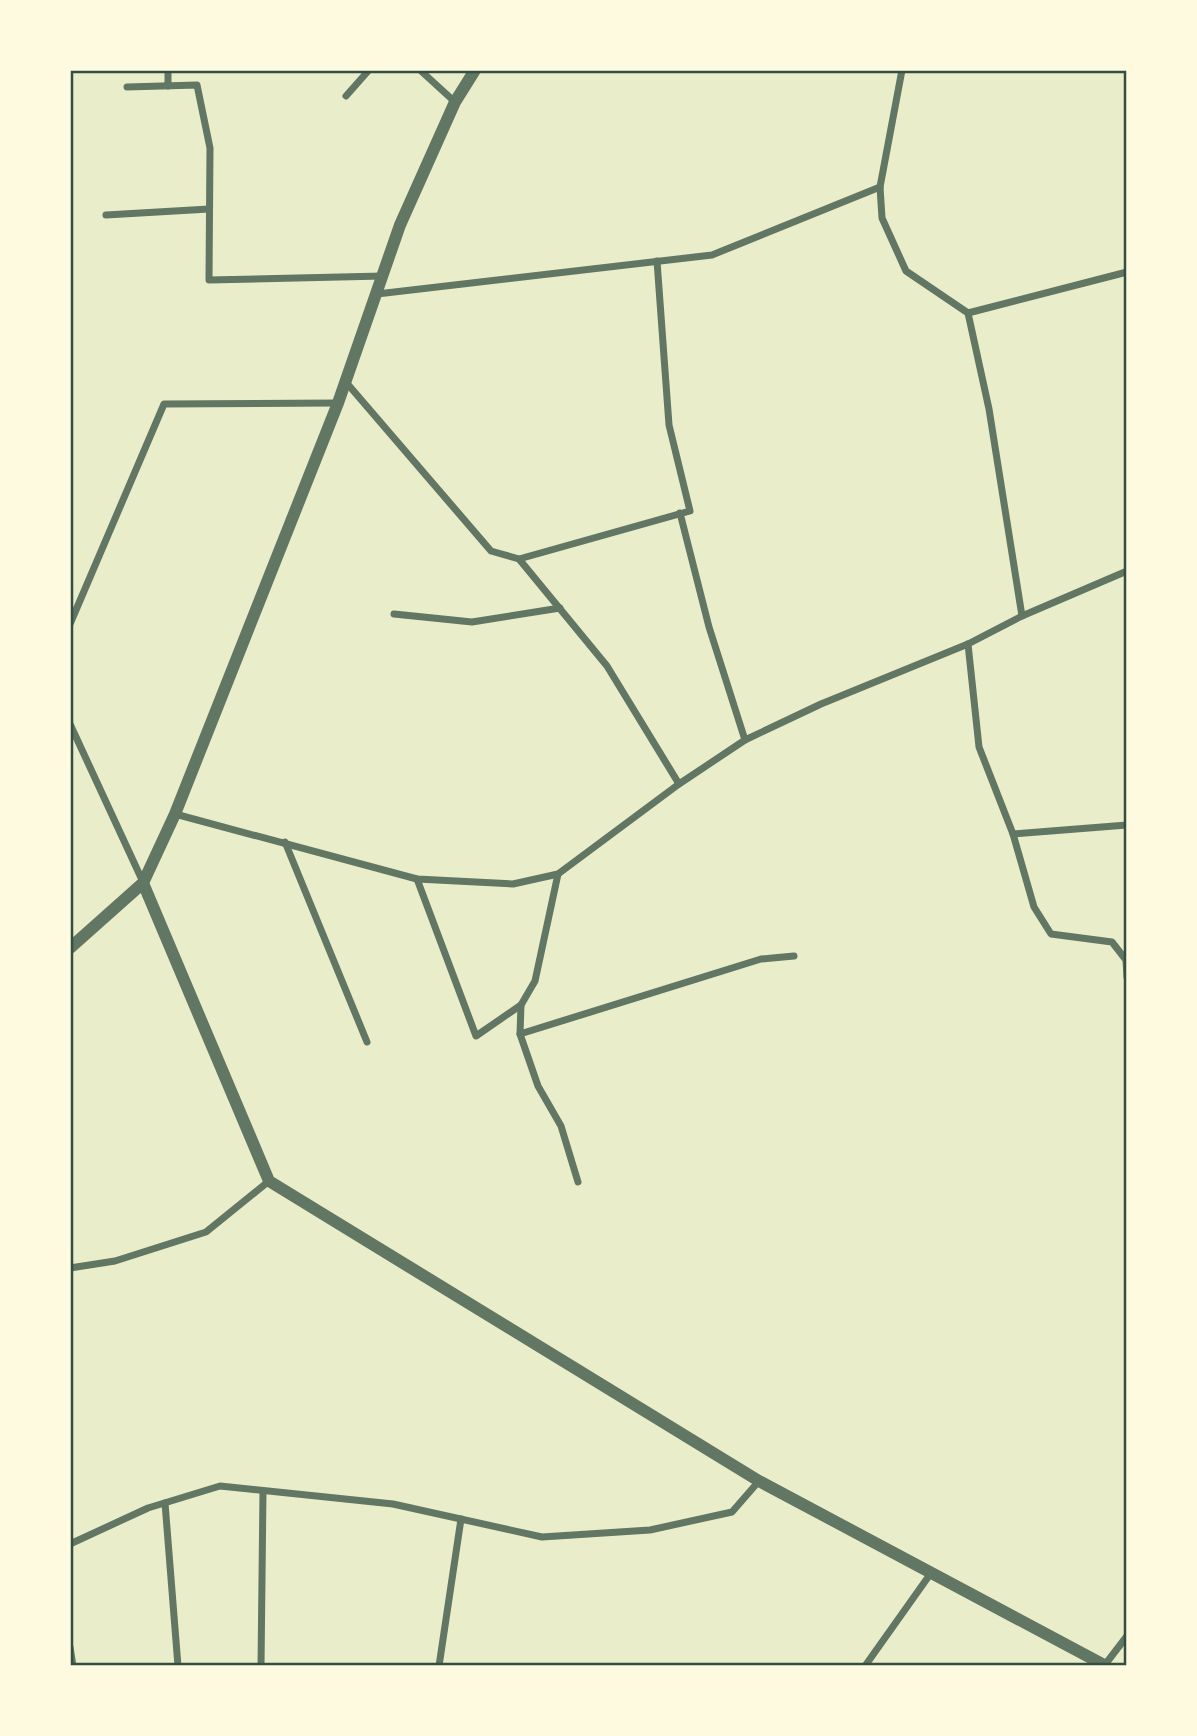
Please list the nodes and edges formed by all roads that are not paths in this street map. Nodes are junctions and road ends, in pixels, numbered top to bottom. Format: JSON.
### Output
{"nodes":[{"id":1,"x":167,"y":70,"type":"edge"},
{"id":2,"x":369,"y":70,"type":"edge"},
{"id":3,"x":420,"y":70,"type":"edge"},
{"id":4,"x":475,"y":70,"type":"edge"},
{"id":5,"x":902,"y":70,"type":"edge"},
{"id":6,"x":168,"y":86,"type":"junction"},
{"id":7,"x":127,"y":87,"type":"dead end"},
{"id":8,"x":346,"y":96,"type":"dead end"},
{"id":9,"x":455,"y":102,"type":"junction"},
{"id":10,"x":880,"y":187,"type":"junction"},
{"id":11,"x":209,"y":209,"type":"junction"},
{"id":12,"x":106,"y":215,"type":"dead end"},
{"id":13,"x":656,"y":261,"type":"junction"},
{"id":14,"x":1127,"y":272,"type":"edge"},
{"id":15,"x":383,"y":276,"type":"junction"},
{"id":16,"x":377,"y":294,"type":"junction"},
{"id":17,"x":968,"y":313,"type":"junction"},
{"id":18,"x":345,"y":381,"type":"junction"},
{"id":19,"x":338,"y":403,"type":"junction"},
{"id":20,"x":680,"y":513,"type":"junction"},
{"id":21,"x":519,"y":559,"type":"junction"},
{"id":22,"x":1127,"y":571,"type":"edge"},
{"id":23,"x":560,"y":608,"type":"junction"},
{"id":24,"x":394,"y":614,"type":"dead end"},
{"id":25,"x":1022,"y":616,"type":"junction"},
{"id":26,"x":70,"y":624,"type":"edge"},
{"id":27,"x":968,"y":644,"type":"junction"},
{"id":28,"x":70,"y":724,"type":"edge"},
{"id":29,"x":745,"y":740,"type":"junction"},
{"id":30,"x":679,"y":784,"type":"junction"},
{"id":31,"x":175,"y":814,"type":"junction"},
{"id":32,"x":1127,"y":825,"type":"edge"},
{"id":33,"x":1013,"y":834,"type":"junction"},
{"id":34,"x":285,"y":842,"type":"junction"},
{"id":35,"x":558,"y":874,"type":"junction"},
{"id":36,"x":417,"y":879,"type":"junction"},
{"id":37,"x":143,"y":883,"type":"junction"},
{"id":38,"x":70,"y":948,"type":"edge"},
{"id":39,"x":794,"y":956,"type":"dead end"},
{"id":40,"x":1127,"y":977,"type":"edge"},
{"id":41,"x":521,"y":1005,"type":"junction"},
{"id":42,"x":520,"y":1034,"type":"junction"},
{"id":43,"x":368,"y":1042,"type":"dead end"},
{"id":44,"x":269,"y":1181,"type":"junction"},
{"id":45,"x":578,"y":1182,"type":"dead end"},
{"id":46,"x":70,"y":1268,"type":"edge"},
{"id":47,"x":759,"y":1481,"type":"junction"},
{"id":48,"x":263,"y":1491,"type":"junction"},
{"id":49,"x":165,"y":1503,"type":"junction"},
{"id":50,"x":461,"y":1519,"type":"junction"},
{"id":51,"x":70,"y":1544,"type":"edge"},
{"id":52,"x":931,"y":1573,"type":"junction"},
{"id":53,"x":1127,"y":1636,"type":"edge"},
{"id":54,"x":70,"y":1647,"type":"edge"},
{"id":55,"x":74,"y":1666,"type":"edge"},
{"id":56,"x":178,"y":1666,"type":"edge"},
{"id":57,"x":261,"y":1666,"type":"edge"},
{"id":58,"x":439,"y":1666,"type":"edge"},
{"id":59,"x":865,"y":1666,"type":"edge"},
{"id":60,"x":1105,"y":1666,"type":"edge"}],
"edges":[{"from":1,"to":6,"type":"street"},
{"from":2,"to":8,"type":"street"},
{"from":3,"to":9,"type":"street"},
{"from":4,"to":9,"type":"street"},
{"from":5,"to":10,"type":"street"},
{"from":6,"to":7,"type":"street"},
{"from":6,"to":11,"type":"street"},
{"from":9,"to":15,"type":"street"},
{"from":10,"to":13,"type":"street"},
{"from":10,"to":17,"type":"street"},
{"from":11,"to":12,"type":"street"},
{"from":11,"to":15,"type":"street"},
{"from":13,"to":16,"type":"street"},
{"from":13,"to":20,"type":"street"},
{"from":14,"to":17,"type":"street"},
{"from":15,"to":16,"type":"street"},
{"from":16,"to":18,"type":"street"},
{"from":17,"to":25,"type":"street"},
{"from":18,"to":19,"type":"street"},
{"from":18,"to":21,"type":"street"},
{"from":19,"to":26,"type":"street"},
{"from":19,"to":31,"type":"street"},
{"from":20,"to":21,"type":"street"},
{"from":20,"to":29,"type":"street"},
{"from":21,"to":23,"type":"street"},
{"from":22,"to":25,"type":"street"},
{"from":23,"to":24,"type":"street"},
{"from":23,"to":30,"type":"street"},
{"from":25,"to":27,"type":"street"},
{"from":27,"to":29,"type":"street"},
{"from":27,"to":33,"type":"street"},
{"from":28,"to":37,"type":"street"},
{"from":29,"to":30,"type":"street"},
{"from":30,"to":35,"type":"street"},
{"from":31,"to":34,"type":"street"},
{"from":31,"to":37,"type":"street"},
{"from":32,"to":33,"type":"street"},
{"from":33,"to":40,"type":"street"},
{"from":34,"to":36,"type":"street"},
{"from":34,"to":43,"type":"street"},
{"from":35,"to":36,"type":"street"},
{"from":35,"to":41,"type":"street"},
{"from":36,"to":41,"type":"street"},
{"from":37,"to":38,"type":"street"},
{"from":37,"to":44,"type":"street"},
{"from":39,"to":42,"type":"street"},
{"from":41,"to":42,"type":"street"},
{"from":42,"to":45,"type":"street"},
{"from":44,"to":46,"type":"street"},
{"from":44,"to":47,"type":"street"},
{"from":47,"to":50,"type":"street"},
{"from":47,"to":52,"type":"street"},
{"from":48,"to":49,"type":"street"},
{"from":48,"to":50,"type":"street"},
{"from":48,"to":57,"type":"street"},
{"from":49,"to":51,"type":"street"},
{"from":49,"to":56,"type":"street"},
{"from":50,"to":58,"type":"street"},
{"from":52,"to":59,"type":"street"},
{"from":52,"to":60,"type":"street"},
{"from":53,"to":60,"type":"street"},
{"from":54,"to":55,"type":"street"}]}
